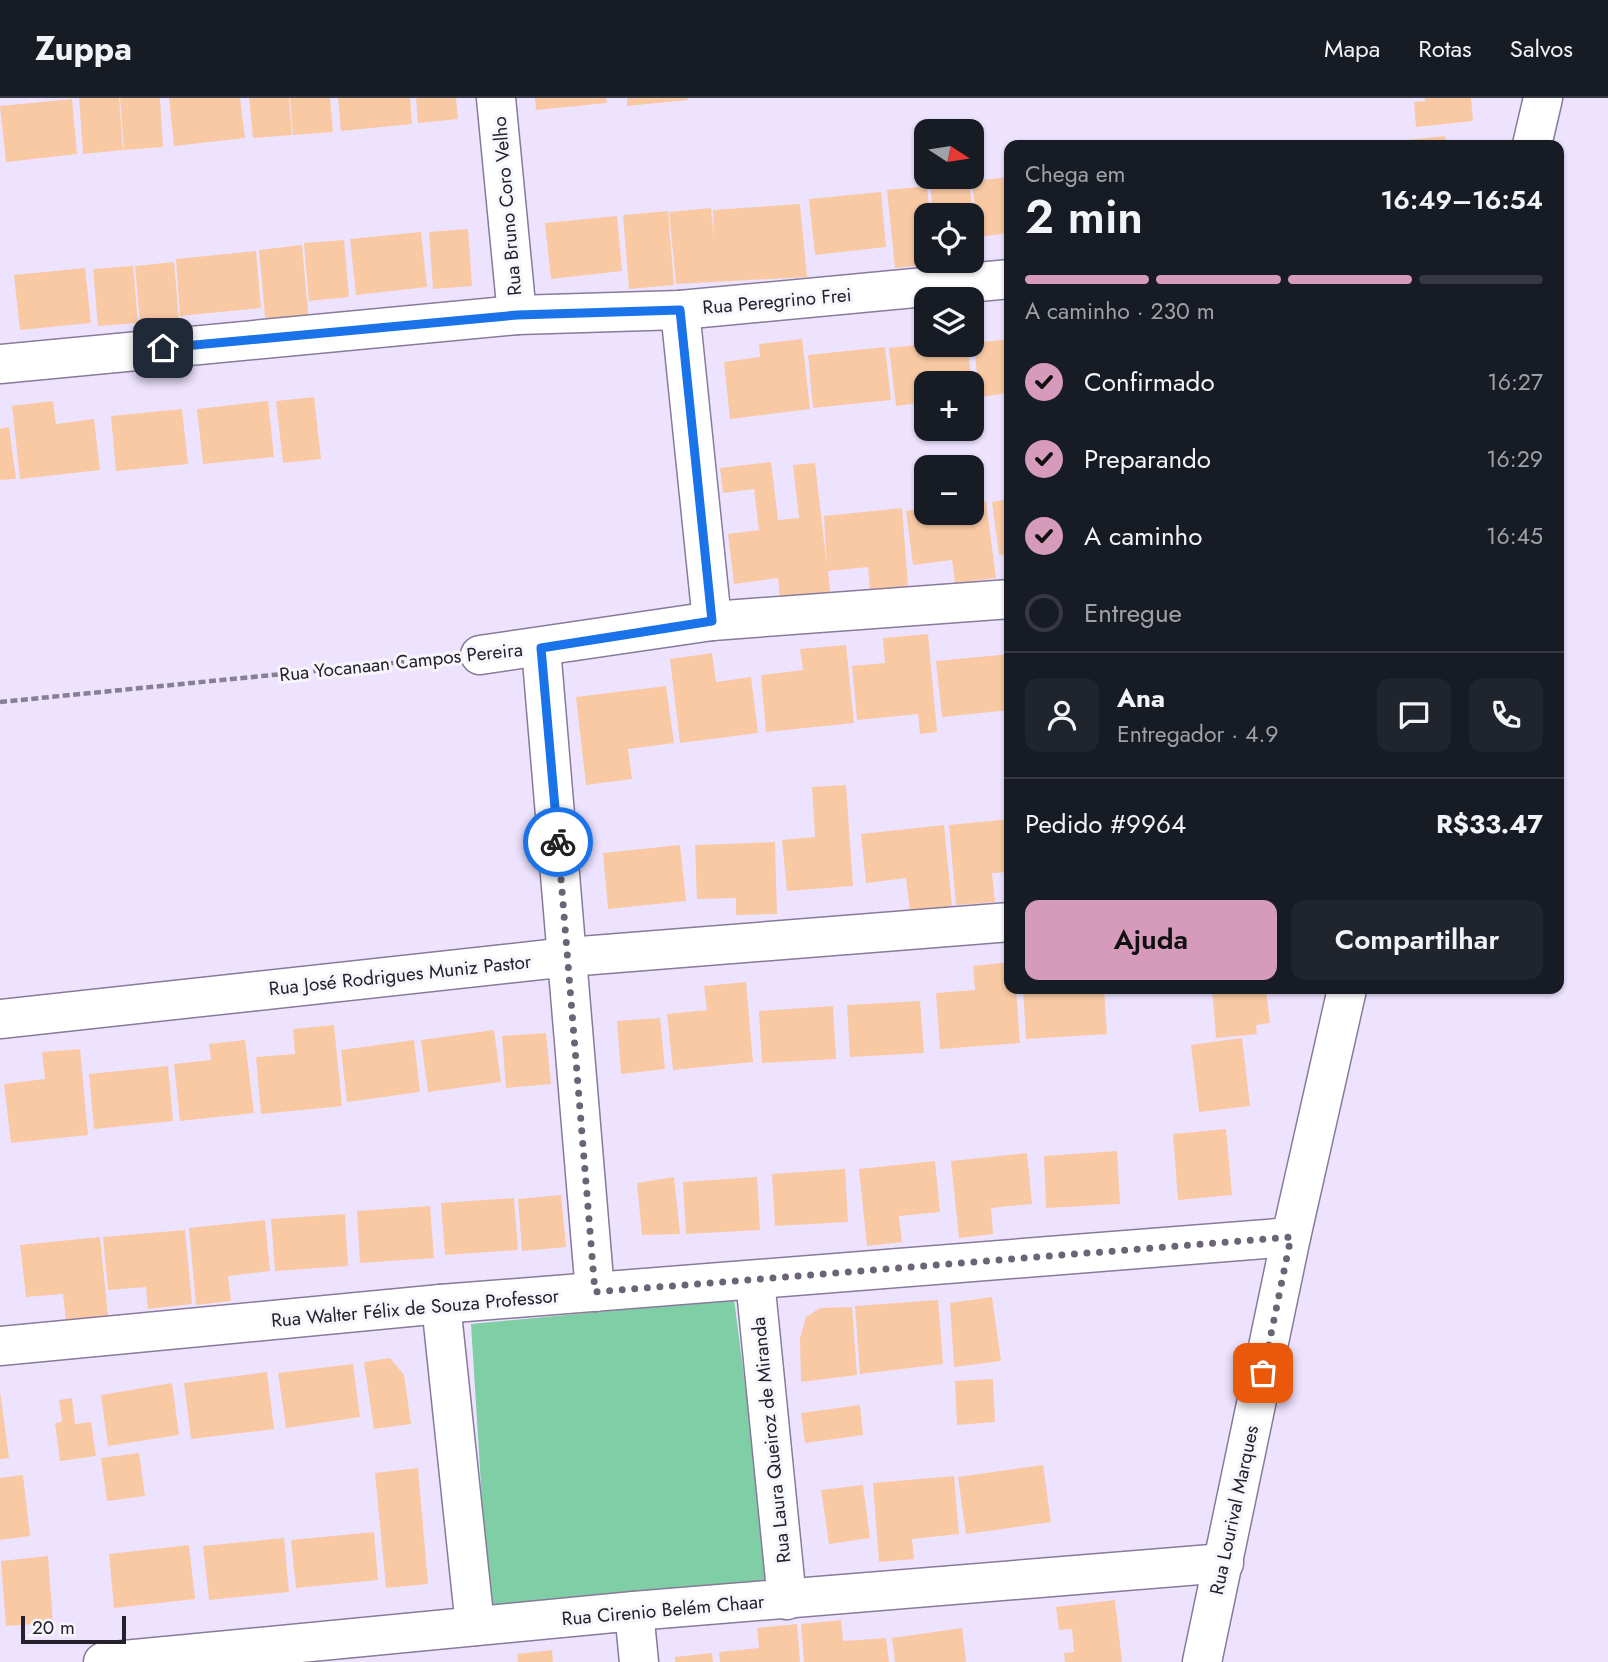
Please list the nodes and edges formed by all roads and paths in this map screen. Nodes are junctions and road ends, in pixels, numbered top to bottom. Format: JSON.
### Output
{"nodes":[{"id":1,"x":496,"y":98,"type":"edge"},
{"id":2,"x":1543,"y":98,"type":"edge"},
{"id":3,"x":1533,"y":140,"type":"edge"},
{"id":4,"x":1004,"y":280,"type":"edge"},
{"id":5,"x":680,"y":310,"type":"junction"},
{"id":6,"x":517,"y":315,"type":"junction"},
{"id":7,"x":0,"y":364,"type":"edge"},
{"id":8,"x":1004,"y":599,"type":"edge"},
{"id":9,"x":712,"y":621,"type":"junction"},
{"id":10,"x":541,"y":648,"type":"junction"},
{"id":11,"x":480,"y":655,"type":"joint"},
{"id":12,"x":0,"y":702,"type":"edge"},
{"id":13,"x":1004,"y":922,"type":"edge"},
{"id":14,"x":568,"y":957,"type":"junction"},
{"id":15,"x":1346,"y":994,"type":"edge"},
{"id":16,"x":0,"y":1019,"type":"edge"},
{"id":17,"x":1291,"y":1237,"type":"junction"},
{"id":18,"x":755,"y":1280,"type":"junction"},
{"id":19,"x":595,"y":1292,"type":"junction"},
{"id":20,"x":441,"y":1304,"type":"junction"},
{"id":21,"x":0,"y":1346,"type":"edge"},
{"id":22,"x":1224,"y":1563,"type":"junction"},
{"id":23,"x":787,"y":1600,"type":"junction"},
{"id":24,"x":634,"y":1611,"type":"junction"},
{"id":25,"x":475,"y":1626,"type":"junction"},
{"id":26,"x":103,"y":1662,"type":"edge"},
{"id":27,"x":639,"y":1662,"type":"edge"},
{"id":28,"x":1202,"y":1662,"type":"edge"}],
"edges":[{"from":1,"to":6,"type":"street","name":"Rua Bruno Coro Velho"},
{"from":2,"to":3,"type":"street"},
{"from":4,"to":5,"type":"street","name":"Rua Peregrino Frei"},
{"from":5,"to":6,"type":"street","name":"Rua Peregrino Frei"},
{"from":5,"to":9,"type":"street"},
{"from":6,"to":7,"type":"street","name":"Rua Peregrino Frei"},
{"from":8,"to":9,"type":"street","name":"Rua Yocanaan Campos Pereira"},
{"from":9,"to":10,"type":"street","name":"Rua Yocanaan Campos Pereira"},
{"from":10,"to":11,"type":"street","name":"Rua Yocanaan Campos Pereira"},
{"from":10,"to":14,"type":"street"},
{"from":11,"to":12,"type":"path","name":"Rua Yocanaan Campos Pereira"},
{"from":13,"to":14,"type":"street","name":"Rua José Rodrigues Muniz Pastor"},
{"from":14,"to":16,"type":"street","name":"Rua José Rodrigues Muniz Pastor"},
{"from":14,"to":19,"type":"street"},
{"from":15,"to":17,"type":"street","name":"Rua Lourival Marques"},
{"from":17,"to":18,"type":"street","name":"Rua Walter Félix de Souza Professor"},
{"from":17,"to":22,"type":"street","name":"Rua Lourival Marques"},
{"from":18,"to":19,"type":"street","name":"Rua Walter Félix de Souza Professor"},
{"from":18,"to":23,"type":"street","name":"Rua Laura Queiroz de Miranda"},
{"from":19,"to":20,"type":"street","name":"Rua Walter Félix de Souza Professor"},
{"from":20,"to":21,"type":"street","name":"Rua Walter Félix de Souza Professor"},
{"from":20,"to":25,"type":"street"},
{"from":22,"to":23,"type":"street","name":"Rua Cirenio Belém Chaar"},
{"from":22,"to":28,"type":"street","name":"Rua Lourival Marques"},
{"from":23,"to":24,"type":"street","name":"Rua Cirenio Belém Chaar"},
{"from":24,"to":25,"type":"street","name":"Rua Cirenio Belém Chaar"},
{"from":24,"to":27,"type":"street"},
{"from":25,"to":26,"type":"street","name":"Rua Cirenio Belém Chaar"}]}
